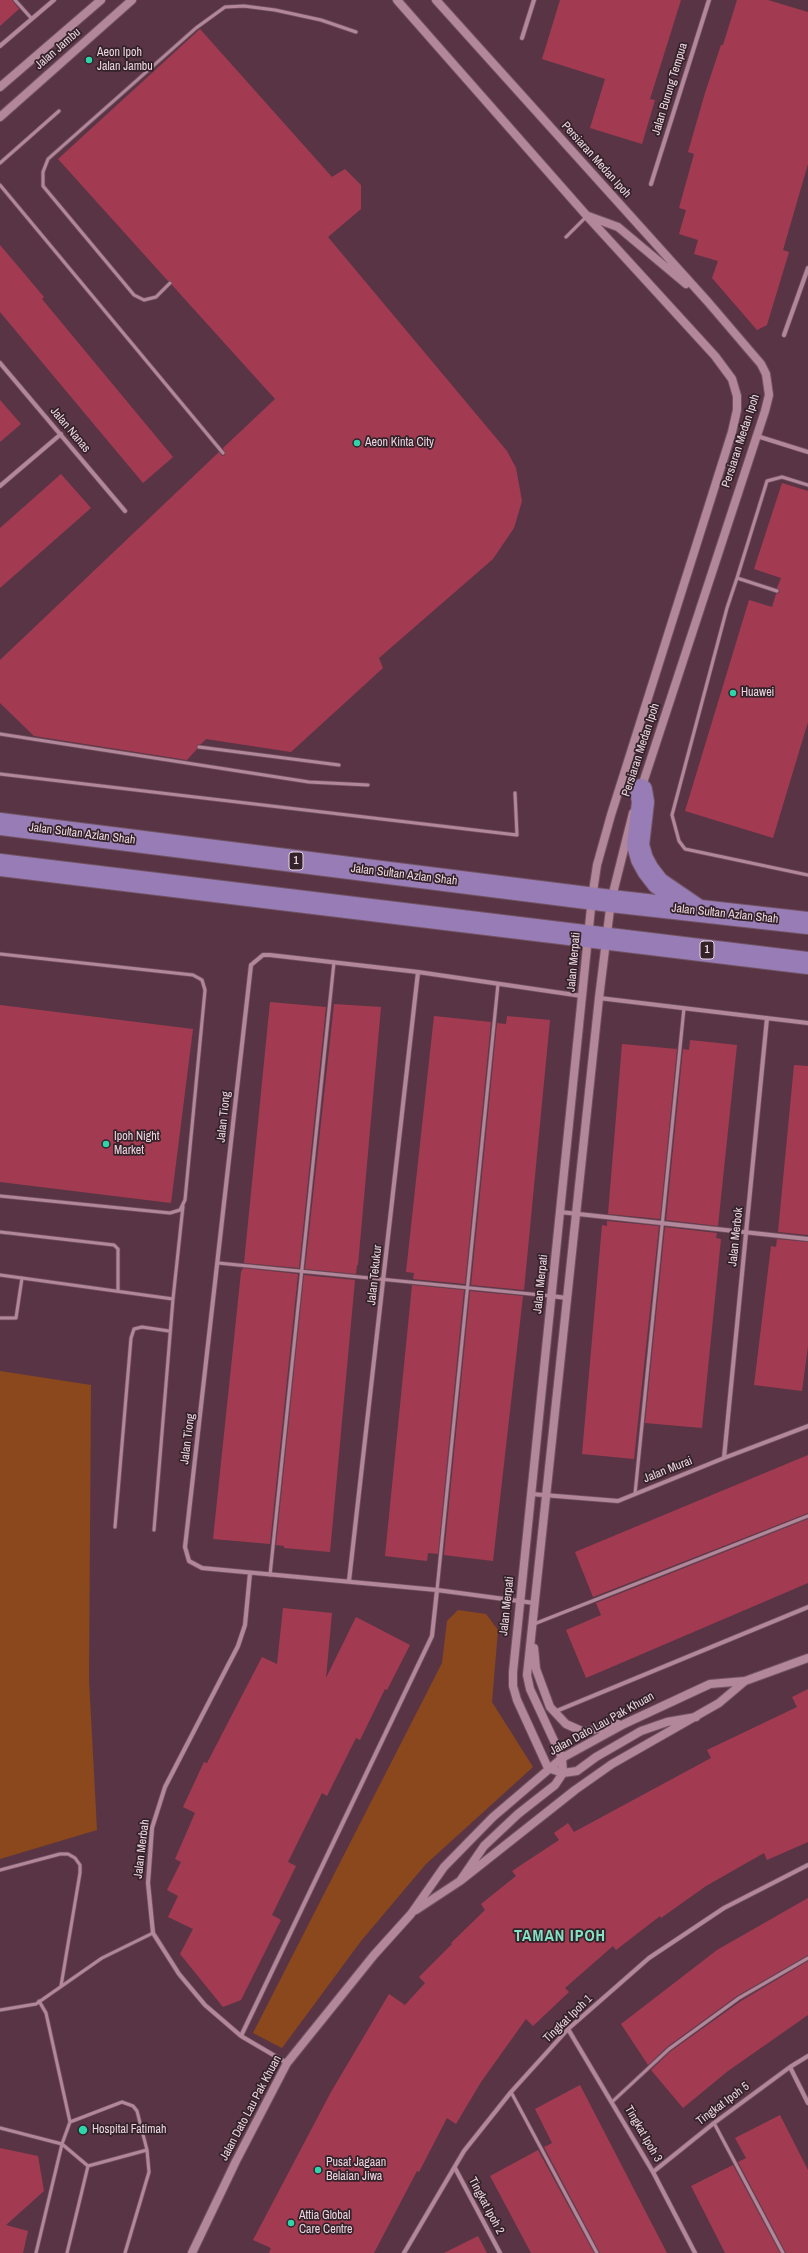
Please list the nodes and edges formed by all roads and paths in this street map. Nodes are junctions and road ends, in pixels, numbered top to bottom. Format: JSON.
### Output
{"nodes":[{"id":1,"x":15,"y":0,"type":"edge"},
{"id":2,"x":54,"y":0,"type":"edge"},
{"id":3,"x":101,"y":0,"type":"edge"},
{"id":4,"x":132,"y":0,"type":"edge"},
{"id":5,"x":397,"y":0,"type":"edge"},
{"id":6,"x":436,"y":0,"type":"edge"},
{"id":7,"x":534,"y":0,"type":"edge"},
{"id":8,"x":709,"y":0,"type":"edge"},
{"id":9,"x":32,"y":19,"type":"junction"},
{"id":10,"x":356,"y":32,"type":"dead end"},
{"id":11,"x":522,"y":38,"type":"dead end"},
{"id":12,"x":0,"y":46,"type":"edge"},
{"id":13,"x":0,"y":87,"type":"edge"},
{"id":14,"x":59,"y":111,"type":"dead end"},
{"id":15,"x":0,"y":117,"type":"edge"},
{"id":16,"x":0,"y":163,"type":"edge"},
{"id":17,"x":651,"y":184,"type":"dead end"},
{"id":18,"x":0,"y":185,"type":"edge"},
{"id":19,"x":587,"y":216,"type":"junction"},
{"id":20,"x":566,"y":237,"type":"dead end"},
{"id":21,"x":808,"y":268,"type":"edge"},
{"id":22,"x":170,"y":283,"type":"dead end"},
{"id":23,"x":708,"y":302,"type":"junction"},
{"id":24,"x":784,"y":335,"type":"dead end"},
{"id":25,"x":0,"y":363,"type":"edge"},
{"id":26,"x":61,"y":434,"type":"junction"},
{"id":27,"x":757,"y":436,"type":"junction"},
{"id":28,"x":808,"y":452,"type":"edge"},
{"id":29,"x":223,"y":453,"type":"dead end"},
{"id":30,"x":808,"y":485,"type":"edge"},
{"id":31,"x":0,"y":486,"type":"edge"},
{"id":32,"x":125,"y":511,"type":"dead end"},
{"id":33,"x":737,"y":578,"type":"junction"},
{"id":34,"x":776,"y":591,"type":"dead end"},
{"id":35,"x":0,"y":734,"type":"edge"},
{"id":36,"x":199,"y":747,"type":"dead end"},
{"id":37,"x":339,"y":765,"type":"dead end"},
{"id":38,"x":0,"y":774,"type":"edge"},
{"id":39,"x":368,"y":785,"type":"dead end"},
{"id":40,"x":641,"y":790,"type":"junction"},
{"id":41,"x":515,"y":793,"type":"dead end"},
{"id":42,"x":0,"y":824,"type":"edge"},
{"id":43,"x":0,"y":865,"type":"edge"},
{"id":44,"x":808,"y":875,"type":"edge"},
{"id":45,"x":602,"y":900,"type":"junction"},
{"id":46,"x":699,"y":912,"type":"junction"},
{"id":47,"x":808,"y":923,"type":"edge"},
{"id":48,"x":598,"y":936,"type":"junction"},
{"id":49,"x":0,"y":954,"type":"edge"},
{"id":50,"x":334,"y":962,"type":"junction"},
{"id":51,"x":808,"y":963,"type":"edge"},
{"id":52,"x":418,"y":972,"type":"junction"},
{"id":53,"x":498,"y":984,"type":"junction"},
{"id":54,"x":582,"y":996,"type":"junction"},
{"id":55,"x":599,"y":998,"type":"junction"},
{"id":56,"x":684,"y":1008,"type":"junction"},
{"id":57,"x":767,"y":1018,"type":"junction"},
{"id":58,"x":808,"y":1023,"type":"edge"},
{"id":59,"x":0,"y":1196,"type":"edge"},
{"id":60,"x":183,"y":1206,"type":"junction"},
{"id":61,"x":560,"y":1212,"type":"junction"},
{"id":62,"x":576,"y":1214,"type":"junction"},
{"id":63,"x":663,"y":1223,"type":"junction"},
{"id":64,"x":0,"y":1232,"type":"edge"},
{"id":65,"x":746,"y":1232,"type":"junction"},
{"id":66,"x":808,"y":1238,"type":"edge"},
{"id":67,"x":218,"y":1263,"type":"junction"},
{"id":68,"x":302,"y":1271,"type":"junction"},
{"id":69,"x":0,"y":1275,"type":"edge"},
{"id":70,"x":22,"y":1278,"type":"junction"},
{"id":71,"x":384,"y":1279,"type":"junction"},
{"id":72,"x":467,"y":1288,"type":"junction"},
{"id":73,"x":118,"y":1291,"type":"junction"},
{"id":74,"x":551,"y":1296,"type":"junction"},
{"id":75,"x":567,"y":1298,"type":"junction"},
{"id":76,"x":173,"y":1300,"type":"junction"},
{"id":77,"x":0,"y":1318,"type":"edge"},
{"id":78,"x":169,"y":1331,"type":"junction"},
{"id":79,"x":808,"y":1426,"type":"edge"},
{"id":80,"x":724,"y":1458,"type":"junction"},
{"id":81,"x":531,"y":1494,"type":"junction"},
{"id":82,"x":634,"y":1494,"type":"junction"},
{"id":83,"x":546,"y":1496,"type":"junction"},
{"id":84,"x":808,"y":1516,"type":"edge"},
{"id":85,"x":115,"y":1527,"type":"dead end"},
{"id":86,"x":154,"y":1530,"type":"dead end"},
{"id":87,"x":250,"y":1573,"type":"junction"},
{"id":88,"x":270,"y":1575,"type":"junction"},
{"id":89,"x":349,"y":1581,"type":"junction"},
{"id":90,"x":437,"y":1590,"type":"junction"},
{"id":91,"x":520,"y":1602,"type":"junction"},
{"id":92,"x":534,"y":1603,"type":"junction"},
{"id":93,"x":808,"y":1607,"type":"edge"},
{"id":94,"x":532,"y":1624,"type":"junction"},
{"id":95,"x":532,"y":1633,"type":"junction"},
{"id":96,"x":808,"y":1658,"type":"edge"},
{"id":97,"x":745,"y":1681,"type":"junction"},
{"id":98,"x":554,"y":1712,"type":"junction"},
{"id":99,"x":696,"y":1717,"type":"junction"},
{"id":100,"x":624,"y":1724,"type":"junction"},
{"id":101,"x":562,"y":1758,"type":"junction"},
{"id":102,"x":548,"y":1768,"type":"junction"},
{"id":103,"x":563,"y":1772,"type":"junction"},
{"id":104,"x":808,"y":1865,"type":"edge"},
{"id":105,"x":0,"y":1870,"type":"edge"},
{"id":106,"x":460,"y":1880,"type":"junction"},
{"id":107,"x":411,"y":1914,"type":"junction"},
{"id":108,"x":153,"y":1933,"type":"junction"},
{"id":109,"x":808,"y":1958,"type":"edge"},
{"id":110,"x":61,"y":1986,"type":"junction"},
{"id":111,"x":39,"y":2001,"type":"junction"},
{"id":112,"x":0,"y":2010,"type":"edge"},
{"id":113,"x":568,"y":2029,"type":"junction"},
{"id":114,"x":242,"y":2036,"type":"junction"},
{"id":115,"x":808,"y":2056,"type":"edge"},
{"id":116,"x":287,"y":2064,"type":"junction"},
{"id":117,"x":790,"y":2067,"type":"junction"},
{"id":118,"x":511,"y":2092,"type":"junction"},
{"id":119,"x":613,"y":2101,"type":"junction"},
{"id":120,"x":808,"y":2103,"type":"edge"},
{"id":121,"x":70,"y":2122,"type":"junction"},
{"id":122,"x":714,"y":2123,"type":"junction"},
{"id":123,"x":0,"y":2128,"type":"edge"},
{"id":124,"x":62,"y":2144,"type":"junction"},
{"id":125,"x":147,"y":2150,"type":"junction"},
{"id":126,"x":88,"y":2166,"type":"junction"},
{"id":127,"x":455,"y":2168,"type":"junction"},
{"id":128,"x":653,"y":2172,"type":"junction"},
{"id":129,"x":36,"y":2253,"type":"edge"},
{"id":130,"x":67,"y":2253,"type":"edge"},
{"id":131,"x":125,"y":2253,"type":"edge"},
{"id":132,"x":192,"y":2253,"type":"edge"},
{"id":133,"x":404,"y":2253,"type":"edge"},
{"id":134,"x":500,"y":2253,"type":"edge"},
{"id":135,"x":596,"y":2253,"type":"edge"},
{"id":136,"x":695,"y":2253,"type":"edge"},
{"id":137,"x":783,"y":2253,"type":"edge"}],
"edges":[{"from":1,"to":9,"type":"lane"},
{"from":2,"to":9,"type":"street"},
{"from":3,"to":13,"type":"main road","name":"Jalan Jambu"},
{"from":4,"to":15,"type":"main road","name":"Jalan Jambu"},
{"from":5,"to":19,"type":"main road","name":"Persiaran Medan Ipoh"},
{"from":6,"to":23,"type":"main road","name":"Persiaran Medan Ipoh"},
{"from":7,"to":11,"type":"street"},
{"from":8,"to":17,"type":"street","name":"Jalan Burung Tempua"},
{"from":9,"to":12,"type":"street"},
{"from":10,"to":22,"type":"lane"},
{"from":14,"to":16,"type":"lane"},
{"from":18,"to":29,"type":"lane"},
{"from":19,"to":20,"type":"lane"},
{"from":19,"to":23,"type":"main road"},
{"from":19,"to":45,"type":"main road","name":"Persiaran Medan Ipoh"},
{"from":21,"to":24,"type":"street"},
{"from":23,"to":27,"type":"main road","name":"Persiaran Medan Ipoh"},
{"from":25,"to":26,"type":"street","name":"Jalan Nanas"},
{"from":26,"to":31,"type":"street"},
{"from":26,"to":32,"type":"street","name":"Jalan Nanas"},
{"from":27,"to":28,"type":"street"},
{"from":27,"to":40,"type":"main road","name":"Persiaran Medan Ipoh"},
{"from":30,"to":33,"type":"lane"},
{"from":33,"to":34,"type":"lane"},
{"from":33,"to":44,"type":"lane"},
{"from":35,"to":39,"type":"lane"},
{"from":36,"to":37,"type":"lane"},
{"from":38,"to":41,"type":"lane"},
{"from":40,"to":45,"type":"main road","name":"Persiaran Medan Ipoh"},
{"from":40,"to":46,"type":"main road"},
{"from":42,"to":45,"type":"main road","name":"Jalan Sultan Azlan Shah","number":"1"},
{"from":43,"to":48,"type":"main road","number":"1"},
{"from":45,"to":46,"type":"main road","name":"Jalan Sultan Azlan Shah","number":"1"},
{"from":45,"to":48,"type":"main road"},
{"from":45,"to":48,"type":"main road","name":"Jalan Merpati"},
{"from":46,"to":47,"type":"main road","name":"Jalan Sultan Azlan Shah","number":"1"},
{"from":48,"to":51,"type":"main road","number":"1"},
{"from":48,"to":54,"type":"main road","name":"Jalan Merpati"},
{"from":48,"to":55,"type":"main road"},
{"from":49,"to":60,"type":"lane"},
{"from":50,"to":52,"type":"street"},
{"from":50,"to":67,"type":"street","name":"Jalan Tiong"},
{"from":50,"to":68,"type":"lane"},
{"from":52,"to":53,"type":"street"},
{"from":52,"to":71,"type":"street","name":"Jalan Tekukur"},
{"from":53,"to":54,"type":"street"},
{"from":53,"to":72,"type":"lane"},
{"from":54,"to":61,"type":"main road","name":"Jalan Merpati"},
{"from":55,"to":56,"type":"street"},
{"from":55,"to":62,"type":"main road"},
{"from":56,"to":57,"type":"street"},
{"from":56,"to":63,"type":"lane"},
{"from":57,"to":58,"type":"street"},
{"from":57,"to":65,"type":"street","name":"Jalan Merbok"},
{"from":59,"to":60,"type":"lane"},
{"from":60,"to":76,"type":"lane"},
{"from":61,"to":62,"type":"street"},
{"from":61,"to":74,"type":"main road","name":"Jalan Merpati"},
{"from":62,"to":63,"type":"street"},
{"from":62,"to":75,"type":"main road"},
{"from":63,"to":65,"type":"street"},
{"from":63,"to":82,"type":"lane"},
{"from":64,"to":73,"type":"lane"},
{"from":65,"to":66,"type":"street"},
{"from":65,"to":80,"type":"street","name":"Jalan Merbok"},
{"from":67,"to":68,"type":"lane"},
{"from":67,"to":87,"type":"street","name":"Jalan Tiong"},
{"from":68,"to":71,"type":"lane"},
{"from":68,"to":88,"type":"lane"},
{"from":69,"to":70,"type":"lane"},
{"from":70,"to":73,"type":"lane"},
{"from":70,"to":77,"type":"lane"},
{"from":71,"to":72,"type":"lane"},
{"from":71,"to":89,"type":"street","name":"Jalan Tekukur"},
{"from":72,"to":74,"type":"lane"},
{"from":72,"to":90,"type":"lane"},
{"from":73,"to":76,"type":"lane"},
{"from":74,"to":75,"type":"street"},
{"from":74,"to":81,"type":"main road","name":"Jalan Merpati"},
{"from":75,"to":83,"type":"main road"},
{"from":76,"to":78,"type":"lane"},
{"from":78,"to":85,"type":"lane"},
{"from":78,"to":86,"type":"lane"},
{"from":79,"to":80,"type":"street","name":"Jalan Murai"},
{"from":80,"to":82,"type":"street","name":"Jalan Murai"},
{"from":81,"to":83,"type":"street","name":"Jalan Murai"},
{"from":81,"to":91,"type":"main road","name":"Jalan Merpati"},
{"from":82,"to":83,"type":"street","name":"Jalan Murai"},
{"from":83,"to":92,"type":"main road"},
{"from":84,"to":94,"type":"lane"},
{"from":87,"to":88,"type":"street","name":"Jalan Tiong"},
{"from":87,"to":108,"type":"street","name":"Jalan Merbah"},
{"from":88,"to":89,"type":"street","name":"Jalan Tiong"},
{"from":89,"to":90,"type":"street","name":"Jalan Tiong"},
{"from":90,"to":91,"type":"street","name":"Jalan Tiong"},
{"from":90,"to":114,"type":"street"},
{"from":91,"to":92,"type":"street","name":"Jalan Tiong"},
{"from":91,"to":102,"type":"main road","name":"Jalan Merpati"},
{"from":92,"to":94,"type":"main road"},
{"from":93,"to":98,"type":"street"},
{"from":94,"to":95,"type":"main road"},
{"from":95,"to":98,"type":"main road"},
{"from":95,"to":101,"type":"main road"},
{"from":96,"to":97,"type":"main road","name":"Jalan Dato Lau Pak Khuan"},
{"from":97,"to":99,"type":"main road","name":"Jalan Dato Lau Pak Khuan"},
{"from":97,"to":100,"type":"main road","name":"Jalan Dato Lau Pak Khuan"},
{"from":98,"to":100,"type":"main road"},
{"from":99,"to":103,"type":"main road"},
{"from":99,"to":106,"type":"main road","name":"Jalan Dato Lau Pak Khuan"},
{"from":100,"to":101,"type":"main road","name":"Jalan Dato Lau Pak Khuan"},
{"from":101,"to":102,"type":"main road","name":"Jalan Dato Lau Pak Khuan"},
{"from":101,"to":103,"type":"main road"},
{"from":102,"to":103,"type":"main road"},
{"from":102,"to":107,"type":"main road","name":"Jalan Dato Lau Pak Khuan"},
{"from":103,"to":106,"type":"main road"},
{"from":104,"to":113,"type":"street","name":"Tingkat Ipoh 1"},
{"from":105,"to":110,"type":"lane"},
{"from":106,"to":107,"type":"main road","name":"Jalan Dato Lau Pak Khuan"},
{"from":107,"to":116,"type":"main road","name":"Jalan Dato Lau Pak Khuan"},
{"from":108,"to":110,"type":"lane"},
{"from":108,"to":114,"type":"street","name":"Jalan Merbah"},
{"from":109,"to":119,"type":"lane"},
{"from":110,"to":111,"type":"lane"},
{"from":111,"to":112,"type":"lane"},
{"from":111,"to":121,"type":"lane"},
{"from":113,"to":118,"type":"street","name":"Tingkat Ipoh 1"},
{"from":113,"to":119,"type":"street","name":"Tingkat Ipoh 3"},
{"from":114,"to":116,"type":"street","name":"Jalan Merbah"},
{"from":115,"to":117,"type":"street","name":"Tingkat Ipoh 5"},
{"from":116,"to":132,"type":"main road","name":"Jalan Dato Lau Pak Khuan"},
{"from":117,"to":120,"type":"street"},
{"from":117,"to":122,"type":"street","name":"Tingkat Ipoh 5"},
{"from":118,"to":127,"type":"street","name":"Tingkat Ipoh 1"},
{"from":118,"to":135,"type":"lane"},
{"from":119,"to":128,"type":"street","name":"Tingkat Ipoh 3"},
{"from":121,"to":124,"type":"lane"},
{"from":121,"to":125,"type":"lane"},
{"from":122,"to":128,"type":"street","name":"Tingkat Ipoh 5"},
{"from":122,"to":137,"type":"lane"},
{"from":123,"to":124,"type":"lane"},
{"from":124,"to":126,"type":"lane"},
{"from":124,"to":129,"type":"lane"},
{"from":125,"to":126,"type":"lane"},
{"from":125,"to":131,"type":"lane"},
{"from":126,"to":130,"type":"lane"},
{"from":127,"to":133,"type":"street","name":"Tingkat Ipoh 1"},
{"from":127,"to":134,"type":"street","name":"Tingkat Ipoh 2"},
{"from":128,"to":136,"type":"street","name":"Tingkat Ipoh 3"}]}
